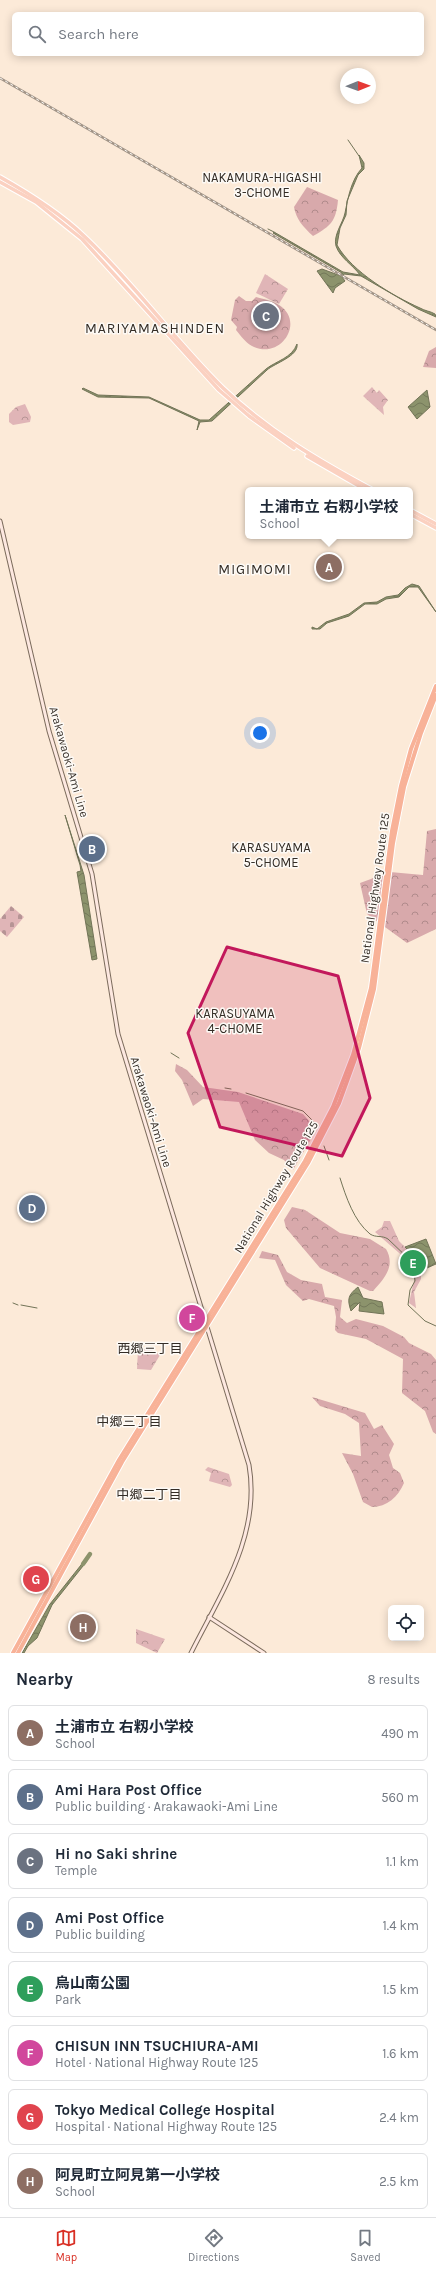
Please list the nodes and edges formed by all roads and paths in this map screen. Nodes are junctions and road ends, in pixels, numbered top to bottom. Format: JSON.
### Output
{"nodes":[{"id":1,"x":0,"y":177,"type":"edge"},
{"id":2,"x":0,"y":182,"type":"edge"},
{"id":3,"x":360,"y":487,"type":"edge"},
{"id":4,"x":368,"y":487,"type":"edge"},
{"id":5,"x":413,"y":512,"type":"edge"},
{"id":6,"x":413,"y":516,"type":"edge"},
{"id":7,"x":0,"y":520,"type":"edge"},
{"id":8,"x":436,"y":524,"type":"edge"},
{"id":9,"x":436,"y":528,"type":"edge"},
{"id":10,"x":436,"y":686,"type":"edge"},
{"id":11,"x":436,"y":694,"type":"edge"},
{"id":12,"x":206,"y":1320,"type":"junction"},
{"id":13,"x":207,"y":1325,"type":"junction"},
{"id":14,"x":209,"y":1617,"type":"junction"},
{"id":15,"x":13,"y":1653,"type":"edge"},
{"id":16,"x":18,"y":1653,"type":"edge"},
{"id":17,"x":191,"y":1653,"type":"edge"},
{"id":18,"x":264,"y":1653,"type":"edge"}],
"edges":[{"from":1,"to":4,"type":"main road"},
{"from":2,"to":3,"type":"main road"},
{"from":5,"to":8,"type":"main road"},
{"from":6,"to":9,"type":"main road"},
{"from":7,"to":12,"type":"main road","name":"Arakawaoki-Ami Line"},
{"from":10,"to":12,"type":"highway","name":"National Highway Route 125"},
{"from":11,"to":13,"type":"highway","name":"National Highway Route 125"},
{"from":12,"to":13,"type":"main road","name":"Arakawaoki-Ami Line"},
{"from":12,"to":15,"type":"highway","name":"National Highway Route 125"},
{"from":13,"to":14,"type":"main road","name":"Arakawaoki-Ami Line"},
{"from":13,"to":16,"type":"highway","name":"National Highway Route 125"},
{"from":14,"to":17,"type":"main road","name":"Arakawaoki-Ami Line"},
{"from":14,"to":18,"type":"main road"}]}
